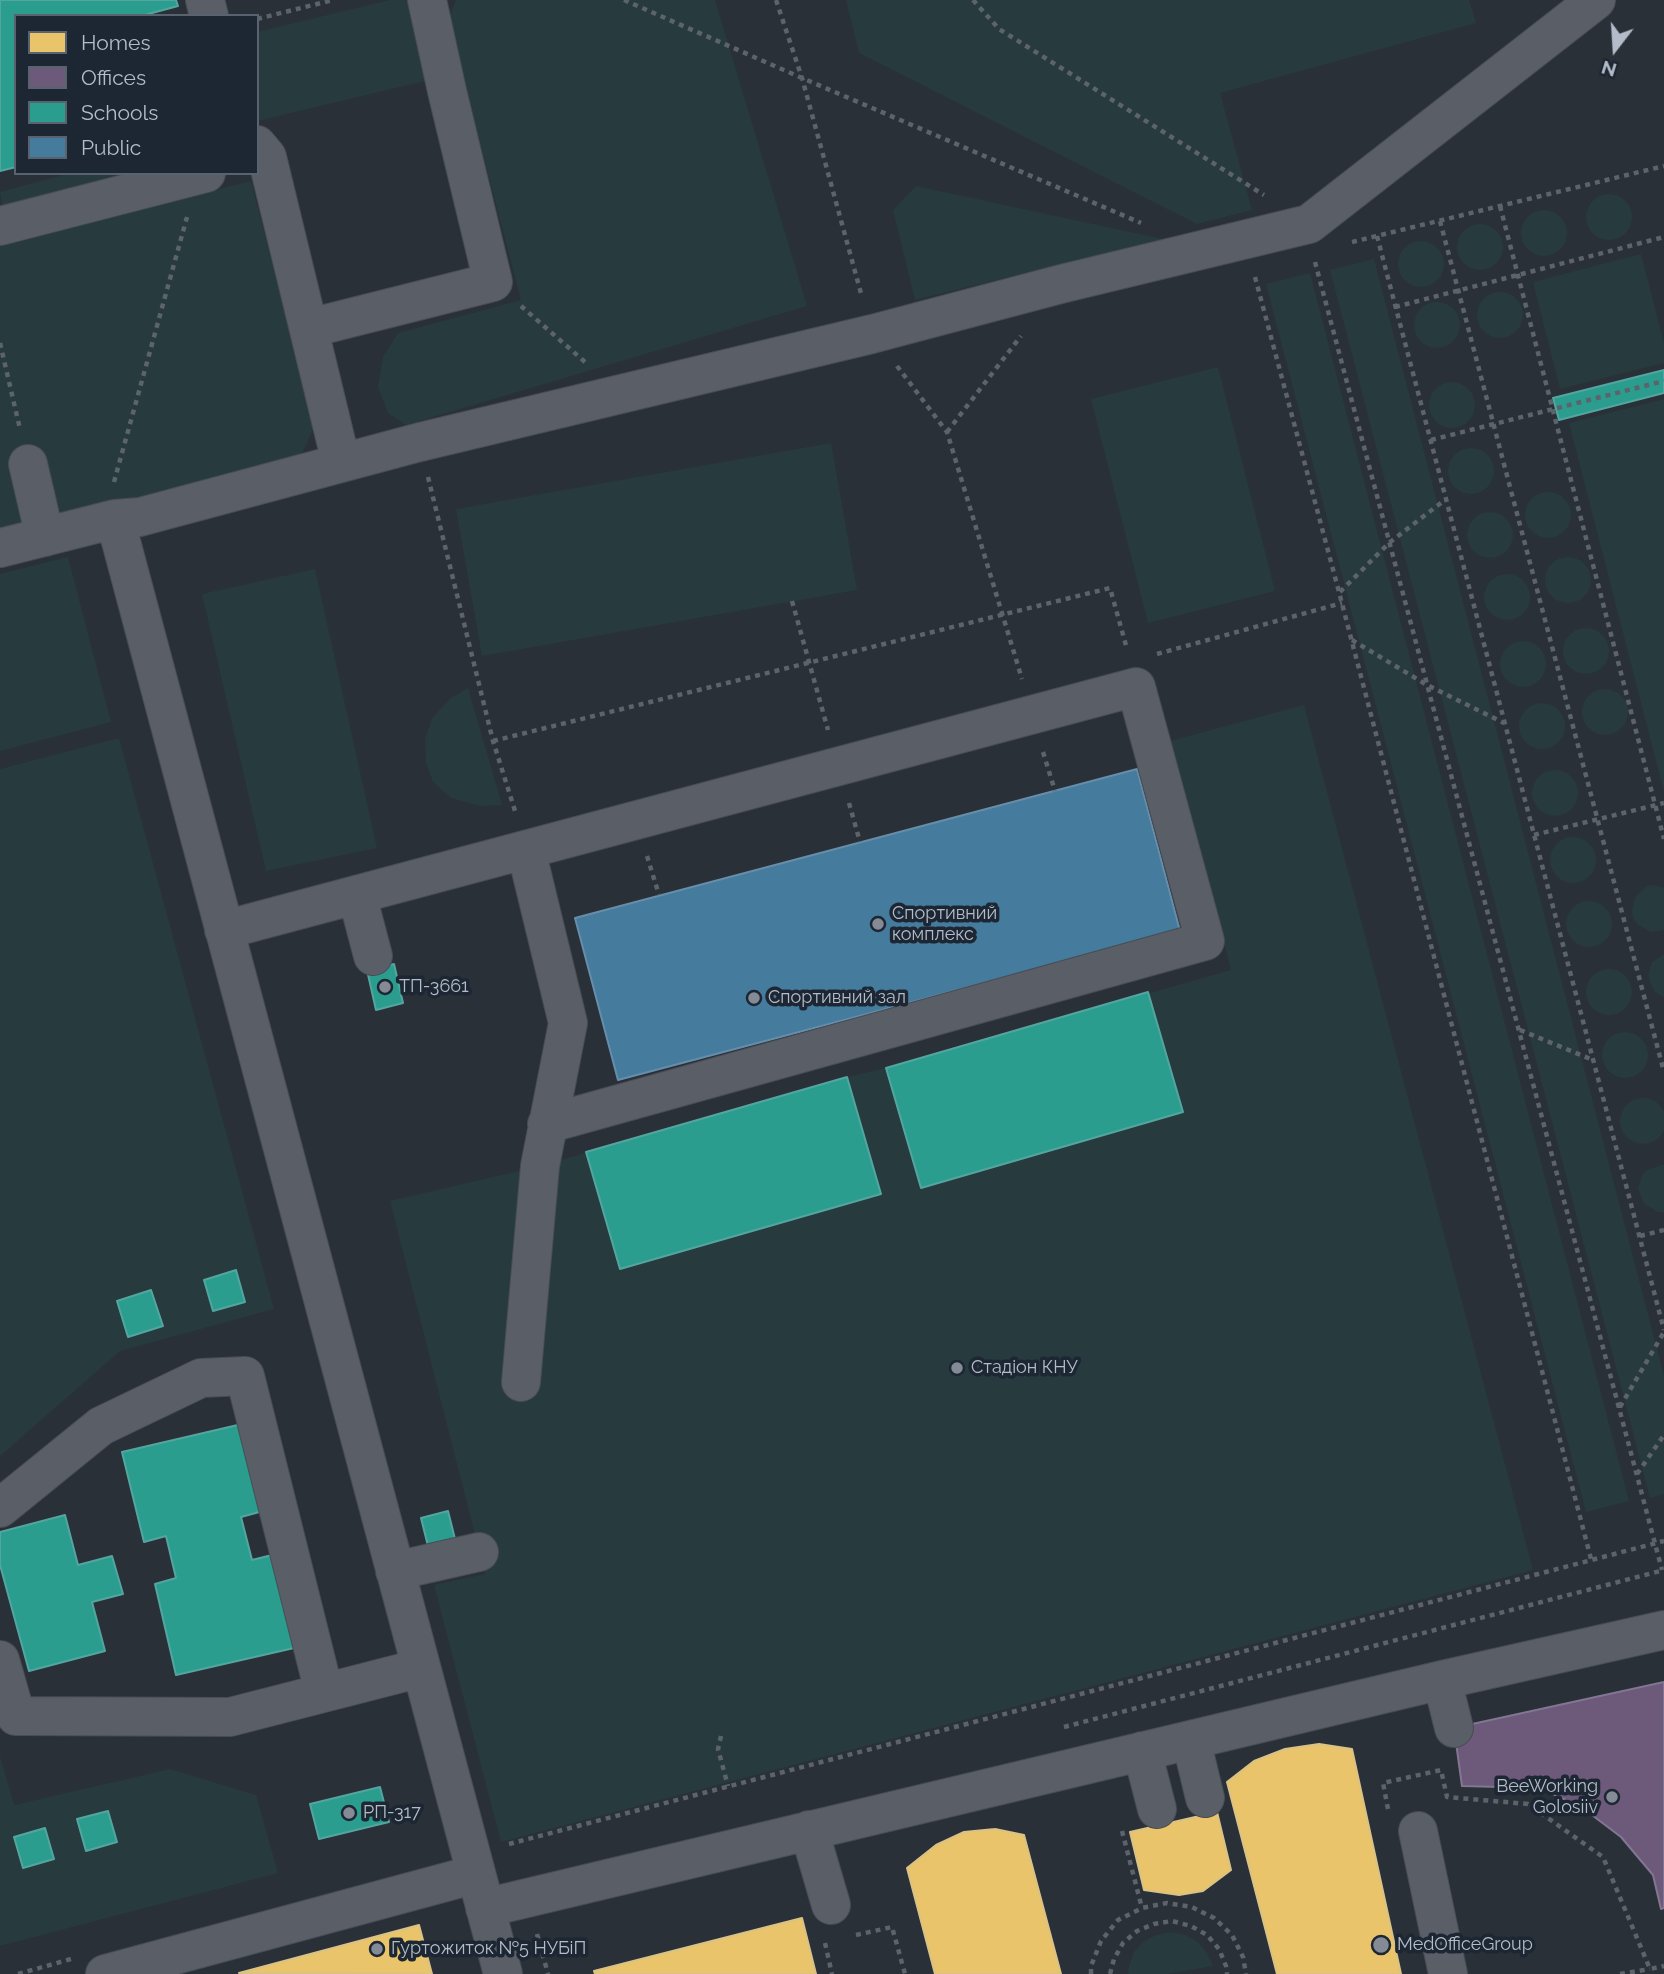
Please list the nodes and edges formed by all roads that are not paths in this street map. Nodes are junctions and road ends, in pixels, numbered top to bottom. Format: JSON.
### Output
{"nodes":[{"id":1,"x":427,"y":0,"type":"edge"},
{"id":2,"x":1581,"y":5,"type":"edge"},
{"id":3,"x":261,"y":154,"type":"edge"},
{"id":4,"x":198,"y":175,"type":"edge"},
{"id":5,"x":0,"y":226,"type":"edge"},
{"id":6,"x":310,"y":328,"type":"junction"},
{"id":7,"x":341,"y":463,"type":"junction"},
{"id":8,"x":28,"y":464,"type":"road end"},
{"id":9,"x":128,"y":518,"type":"junction"},
{"id":10,"x":45,"y":537,"type":"junction"},
{"id":11,"x":0,"y":548,"type":"edge"},
{"id":12,"x":526,"y":850,"type":"junction"},
{"id":13,"x":357,"y":895,"type":"junction"},
{"id":14,"x":225,"y":930,"type":"junction"},
{"id":15,"x":373,"y":956,"type":"dead end"},
{"id":16,"x":547,"y":1124,"type":"junction"},
{"id":17,"x":521,"y":1382,"type":"dead end"},
{"id":18,"x":0,"y":1508,"type":"edge"},
{"id":19,"x":479,"y":1552,"type":"dead end"},
{"id":20,"x":395,"y":1571,"type":"junction"},
{"id":21,"x":1664,"y":1630,"type":"edge"},
{"id":22,"x":0,"y":1660,"type":"edge"},
{"id":23,"x":421,"y":1668,"type":"junction"},
{"id":24,"x":1442,"y":1680,"type":"junction"},
{"id":25,"x":324,"y":1692,"type":"junction"},
{"id":26,"x":1454,"y":1728,"type":"dead end"},
{"id":27,"x":1191,"y":1740,"type":"junction"},
{"id":28,"x":1142,"y":1751,"type":"junction"},
{"id":29,"x":1205,"y":1798,"type":"dead end"},
{"id":30,"x":1157,"y":1809,"type":"dead end"},
{"id":31,"x":1403,"y":1821,"type":"road end"},
{"id":32,"x":809,"y":1830,"type":"junction"},
{"id":33,"x":477,"y":1879,"type":"junction"},
{"id":34,"x":836,"y":1927,"type":"road end"},
{"id":35,"x":106,"y":1974,"type":"edge"},
{"id":36,"x":503,"y":1974,"type":"edge"},
{"id":37,"x":1448,"y":1974,"type":"edge"}],
"edges":[{"from":1,"to":6,"type":"lane"},
{"from":2,"to":7,"type":"lane"},
{"from":3,"to":6,"type":"lane"},
{"from":4,"to":5,"type":"lane"},
{"from":6,"to":7,"type":"lane"},
{"from":7,"to":9,"type":"lane"},
{"from":8,"to":10,"type":"lane"},
{"from":9,"to":10,"type":"lane"},
{"from":9,"to":14,"type":"lane"},
{"from":10,"to":11,"type":"lane"},
{"from":12,"to":13,"type":"lane"},
{"from":12,"to":16,"type":"lane"},
{"from":12,"to":16,"type":"lane"},
{"from":13,"to":14,"type":"lane"},
{"from":13,"to":15,"type":"lane"},
{"from":14,"to":20,"type":"lane"},
{"from":16,"to":17,"type":"lane"},
{"from":18,"to":25,"type":"lane"},
{"from":19,"to":20,"type":"lane"},
{"from":20,"to":23,"type":"lane"},
{"from":21,"to":24,"type":"lane"},
{"from":22,"to":25,"type":"lane"},
{"from":23,"to":25,"type":"lane"},
{"from":23,"to":33,"type":"lane"},
{"from":24,"to":26,"type":"lane"},
{"from":24,"to":27,"type":"lane"},
{"from":27,"to":28,"type":"lane"},
{"from":27,"to":29,"type":"lane"},
{"from":28,"to":30,"type":"lane"},
{"from":28,"to":32,"type":"lane"},
{"from":31,"to":37,"type":"lane"},
{"from":32,"to":33,"type":"lane"},
{"from":32,"to":34,"type":"lane"},
{"from":33,"to":35,"type":"lane"},
{"from":33,"to":36,"type":"lane"}]}
